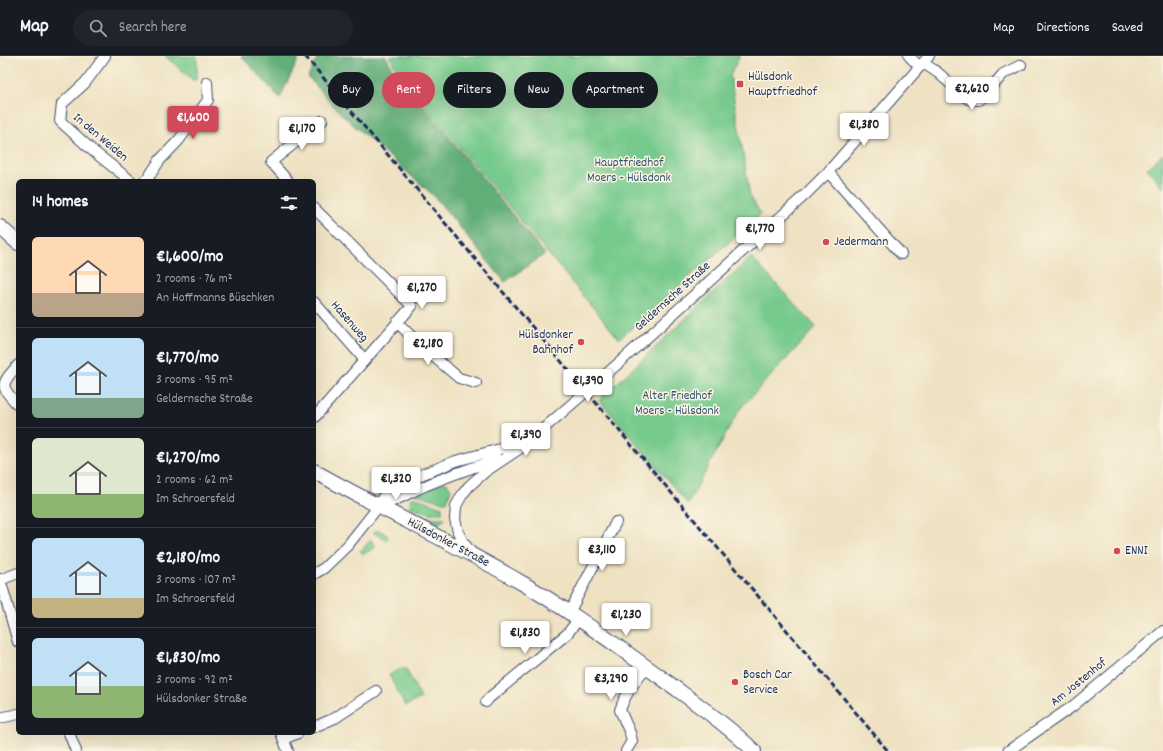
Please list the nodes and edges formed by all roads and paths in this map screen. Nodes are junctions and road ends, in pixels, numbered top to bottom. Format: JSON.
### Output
{"nodes":[{"id":1,"x":104,"y":56,"type":"edge"},
{"id":2,"x":909,"y":56,"type":"edge"},
{"id":3,"x":924,"y":62,"type":"edge"},
{"id":4,"x":1021,"y":64,"type":"dead end"},
{"id":5,"x":207,"y":82,"type":"dead end"},
{"id":6,"x":322,"y":121,"type":"dead end"},
{"id":7,"x":828,"y":172,"type":"junction"},
{"id":8,"x":128,"y":179,"type":"edge"},
{"id":9,"x":147,"y":179,"type":"edge"},
{"id":10,"x":286,"y":179,"type":"edge"},
{"id":11,"x":316,"y":210,"type":"edge"},
{"id":12,"x":0,"y":227,"type":"edge"},
{"id":13,"x":16,"y":241,"type":"edge"},
{"id":14,"x":901,"y":254,"type":"dead end"},
{"id":15,"x":316,"y":304,"type":"edge"},
{"id":16,"x":397,"y":322,"type":"junction"},
{"id":17,"x":364,"y":359,"type":"junction"},
{"id":18,"x":16,"y":367,"type":"edge"},
{"id":19,"x":476,"y":383,"type":"dead end"},
{"id":20,"x":16,"y":403,"type":"edge"},
{"id":21,"x":316,"y":416,"type":"edge"},
{"id":22,"x":532,"y":437,"type":"junction"},
{"id":23,"x":505,"y":457,"type":"junction"},
{"id":24,"x":316,"y":472,"type":"edge"},
{"id":25,"x":378,"y":507,"type":"junction"},
{"id":26,"x":616,"y":522,"type":"dead end"},
{"id":27,"x":474,"y":556,"type":"junction"},
{"id":28,"x":316,"y":573,"type":"edge"},
{"id":29,"x":16,"y":574,"type":"edge"},
{"id":30,"x":0,"y":580,"type":"edge"},
{"id":31,"x":574,"y":616,"type":"junction"},
{"id":32,"x":1163,"y":631,"type":"edge"},
{"id":33,"x":16,"y":635,"type":"edge"},
{"id":34,"x":646,"y":667,"type":"junction"},
{"id":35,"x":376,"y":691,"type":"dead end"},
{"id":36,"x":486,"y":702,"type":"dead end"},
{"id":37,"x":16,"y":714,"type":"edge"},
{"id":38,"x":0,"y":718,"type":"edge"},
{"id":39,"x":316,"y":726,"type":"edge"},
{"id":40,"x":70,"y":735,"type":"edge"},
{"id":41,"x":283,"y":736,"type":"edge"},
{"id":42,"x":76,"y":751,"type":"edge"},
{"id":43,"x":288,"y":751,"type":"edge"},
{"id":44,"x":626,"y":751,"type":"edge"},
{"id":45,"x":754,"y":751,"type":"edge"},
{"id":46,"x":1008,"y":751,"type":"edge"}],
"edges":[{"from":1,"to":8,"type":"street","name":"In den Weiden"},
{"from":2,"to":3,"type":"street"},
{"from":3,"to":4,"type":"street"},
{"from":3,"to":7,"type":"street","name":"Geldernsche Straße"},
{"from":5,"to":9,"type":"street"},
{"from":6,"to":10,"type":"street"},
{"from":7,"to":14,"type":"street"},
{"from":7,"to":22,"type":"street","name":"Geldernsche Straße"},
{"from":11,"to":16,"type":"street"},
{"from":12,"to":13,"type":"street"},
{"from":15,"to":17,"type":"street","name":"Hasenweg"},
{"from":16,"to":17,"type":"street"},
{"from":16,"to":19,"type":"street"},
{"from":17,"to":21,"type":"street"},
{"from":18,"to":20,"type":"street"},
{"from":22,"to":23,"type":"street","name":"Geldernsche Straße"},
{"from":22,"to":25,"type":"street","name":"Geldernsche Straße"},
{"from":23,"to":25,"type":"street","name":"Geldernsche Straße"},
{"from":23,"to":27,"type":"street","name":"Geldernsche Straße"},
{"from":24,"to":25,"type":"street","name":"Hülsdonker Straße"},
{"from":25,"to":27,"type":"street","name":"Hülsdonker Straße"},
{"from":25,"to":28,"type":"street"},
{"from":26,"to":31,"type":"street"},
{"from":27,"to":31,"type":"street","name":"Hülsdonker Straße"},
{"from":29,"to":30,"type":"street"},
{"from":30,"to":33,"type":"street"},
{"from":31,"to":34,"type":"street","name":"Hülsdonker Straße"},
{"from":31,"to":36,"type":"street"},
{"from":32,"to":46,"type":"street","name":"Am Jostenhof"},
{"from":34,"to":44,"type":"street"},
{"from":34,"to":45,"type":"street","name":"Hülsdonker Straße"},
{"from":35,"to":39,"type":"street"},
{"from":37,"to":38,"type":"street"},
{"from":40,"to":42,"type":"street"},
{"from":41,"to":43,"type":"street"}]}
